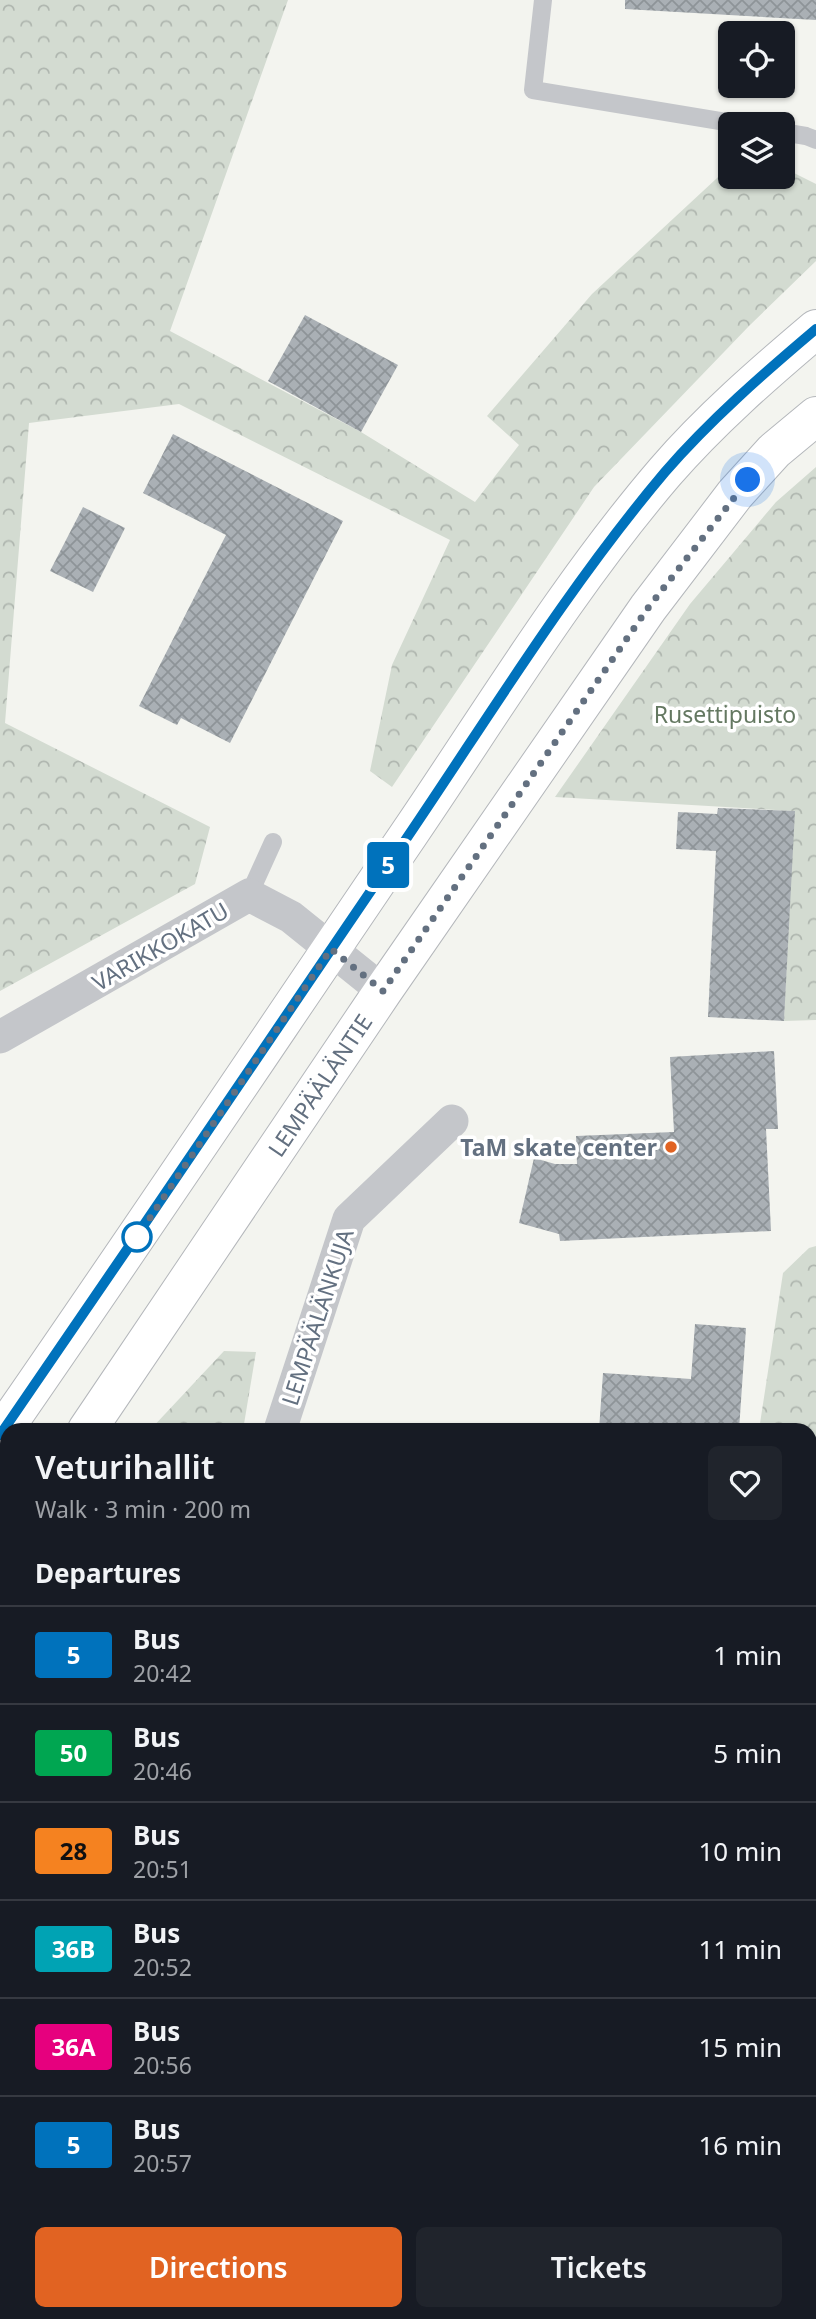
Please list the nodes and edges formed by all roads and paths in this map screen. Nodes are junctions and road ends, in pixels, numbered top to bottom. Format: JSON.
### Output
{"nodes":[{"id":1,"x":543,"y":0,"type":"edge"},
{"id":2,"x":718,"y":121,"type":"edge"},
{"id":3,"x":795,"y":134,"type":"edge"},
{"id":4,"x":816,"y":140,"type":"edge"},
{"id":5,"x":816,"y":329,"type":"edge"},
{"id":6,"x":816,"y":416,"type":"edge"},
{"id":7,"x":273,"y":842,"type":"dead end"},
{"id":8,"x":249,"y":895,"type":"junction"},
{"id":9,"x":331,"y":949,"type":"junction"},
{"id":10,"x":383,"y":991,"type":"junction"},
{"id":11,"x":0,"y":1037,"type":"edge"},
{"id":12,"x":452,"y":1121,"type":"dead end"},
{"id":13,"x":8,"y":1423,"type":"edge"},
{"id":14,"x":92,"y":1423,"type":"edge"},
{"id":15,"x":283,"y":1423,"type":"edge"}],
"edges":[{"from":1,"to":2,"type":"lane"},
{"from":3,"to":4,"type":"lane"},
{"from":5,"to":9,"type":"main road"},
{"from":6,"to":10,"type":"main road","name":"LEMPÄÄLÄNTIE"},
{"from":7,"to":8,"type":"lane"},
{"from":8,"to":9,"type":"street","name":"VARIKKOKATU"},
{"from":8,"to":11,"type":"street","name":"VARIKKOKATU"},
{"from":9,"to":10,"type":"street","name":"VARIKKOKATU"},
{"from":9,"to":13,"type":"main road"},
{"from":10,"to":14,"type":"main road","name":"LEMPÄÄLÄNTIE"},
{"from":12,"to":15,"type":"street","name":"LEMPÄÄLÄNKUJA"}]}
